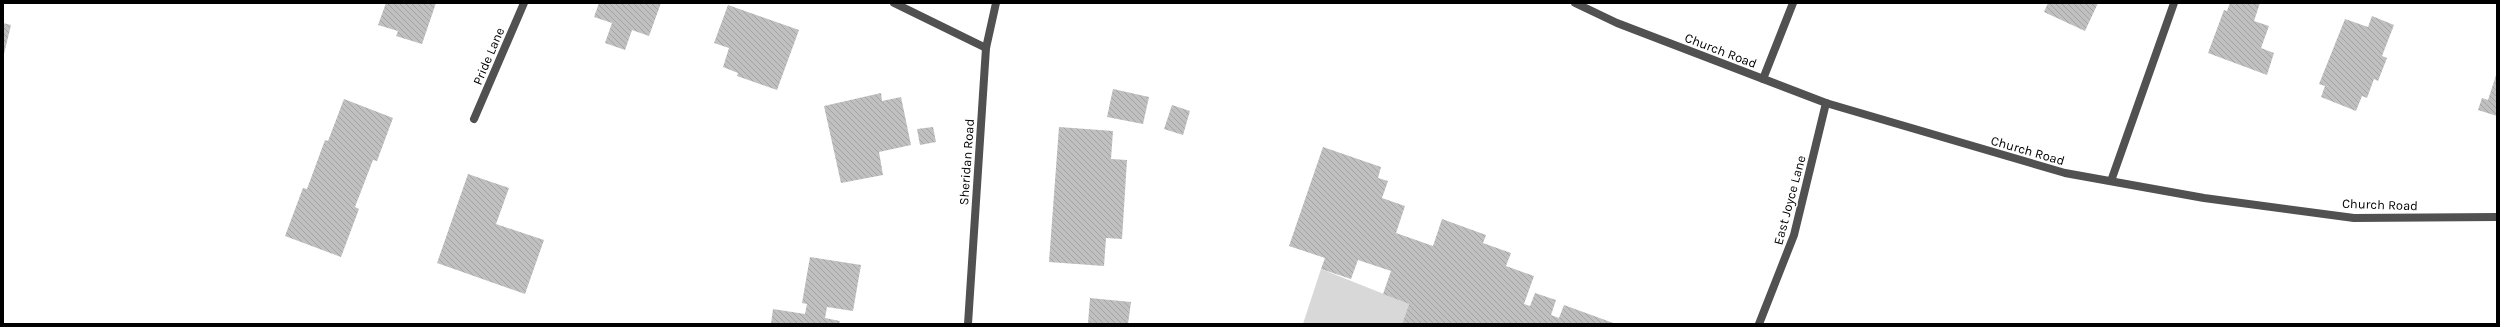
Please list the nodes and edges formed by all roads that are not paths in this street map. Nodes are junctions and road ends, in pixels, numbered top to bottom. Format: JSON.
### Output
{"nodes":[{"id":1,"x":524,"y":3,"type":"edge"},
{"id":2,"x":894,"y":3,"type":"edge"},
{"id":3,"x":996,"y":3,"type":"edge"},
{"id":4,"x":1575,"y":3,"type":"edge"},
{"id":5,"x":1792,"y":3,"type":"edge"},
{"id":6,"x":2174,"y":3,"type":"edge"},
{"id":7,"x":986,"y":48,"type":"junction"},
{"id":8,"x":1763,"y":79,"type":"junction"},
{"id":9,"x":1826,"y":103,"type":"junction"},
{"id":10,"x":474,"y":119,"type":"dead end"},
{"id":11,"x":2111,"y":181,"type":"junction"},
{"id":12,"x":2497,"y":217,"type":"edge"},
{"id":13,"x":968,"y":324,"type":"edge"},
{"id":14,"x":1759,"y":324,"type":"edge"}],
"edges":[{"from":1,"to":10,"type":"street","name":"Pride Lane"},
{"from":2,"to":7,"type":"street"},
{"from":3,"to":7,"type":"street","name":"Sheridan Road"},
{"from":4,"to":8,"type":"street","name":"Church Road"},
{"from":5,"to":8,"type":"street"},
{"from":6,"to":11,"type":"street"},
{"from":7,"to":13,"type":"street","name":"Sheridan Road"},
{"from":8,"to":9,"type":"street","name":"Church Road"},
{"from":9,"to":11,"type":"street","name":"Church Road"},
{"from":9,"to":14,"type":"street","name":"East Joyce Lane"},
{"from":11,"to":12,"type":"street","name":"Church Road"}]}
